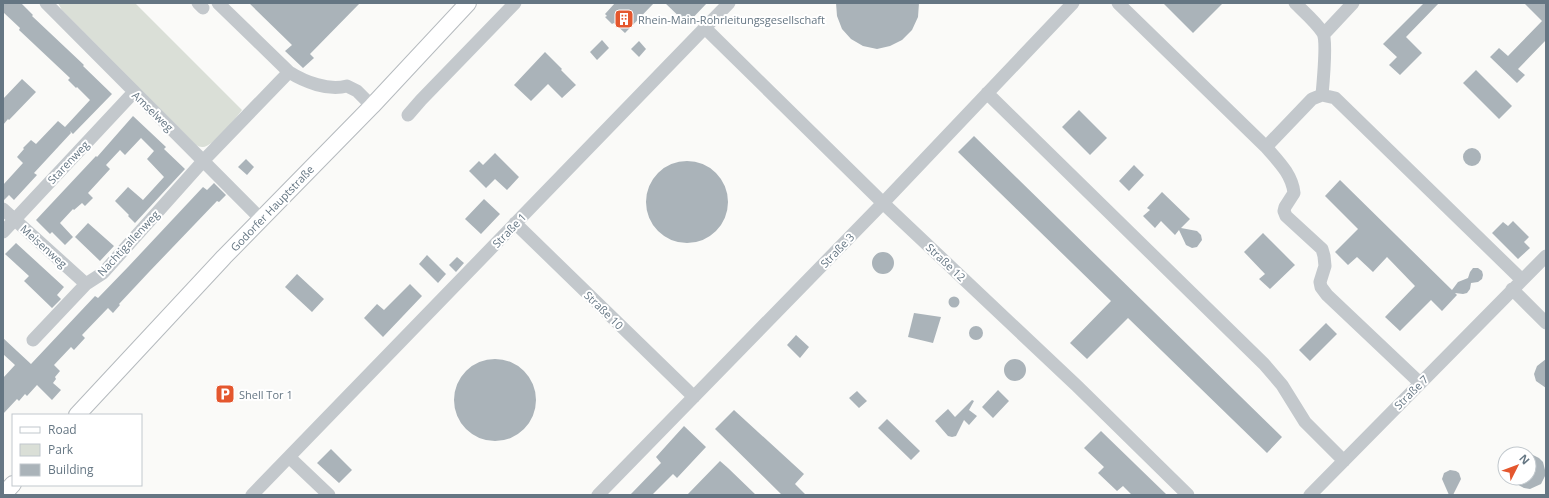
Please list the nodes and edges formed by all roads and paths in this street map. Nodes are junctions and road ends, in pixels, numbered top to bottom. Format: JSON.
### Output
{"nodes":[{"id":1,"x":46,"y":3,"type":"edge"},
{"id":2,"x":218,"y":3,"type":"edge"},
{"id":3,"x":468,"y":3,"type":"edge"},
{"id":4,"x":515,"y":3,"type":"edge"},
{"id":5,"x":729,"y":3,"type":"edge"},
{"id":6,"x":1072,"y":3,"type":"edge"},
{"id":7,"x":1118,"y":3,"type":"edge"},
{"id":8,"x":1295,"y":3,"type":"edge"},
{"id":9,"x":1353,"y":3,"type":"edge"},
{"id":10,"x":705,"y":28,"type":"junction"},
{"id":11,"x":1324,"y":34,"type":"junction"},
{"id":12,"x":289,"y":72,"type":"junction"},
{"id":13,"x":134,"y":92,"type":"junction"},
{"id":14,"x":987,"y":93,"type":"junction"},
{"id":15,"x":1322,"y":95,"type":"junction"},
{"id":16,"x":372,"y":106,"type":"junction"},
{"id":17,"x":408,"y":115,"type":"dead end"},
{"id":18,"x":1266,"y":147,"type":"junction"},
{"id":19,"x":204,"y":160,"type":"junction"},
{"id":20,"x":883,"y":203,"type":"junction"},
{"id":21,"x":3,"y":208,"type":"edge"},
{"id":22,"x":261,"y":219,"type":"junction"},
{"id":23,"x":15,"y":220,"type":"junction"},
{"id":24,"x":515,"y":224,"type":"junction"},
{"id":25,"x":3,"y":232,"type":"edge"},
{"id":26,"x":1546,"y":256,"type":"edge"},
{"id":27,"x":1522,"y":280,"type":"junction"},
{"id":28,"x":86,"y":284,"type":"junction"},
{"id":29,"x":1512,"y":289,"type":"junction"},
{"id":30,"x":1546,"y":323,"type":"edge"},
{"id":31,"x":33,"y":340,"type":"dead end"},
{"id":32,"x":1420,"y":383,"type":"junction"},
{"id":33,"x":694,"y":397,"type":"junction"},
{"id":34,"x":78,"y":414,"type":"edge"},
{"id":35,"x":289,"y":457,"type":"junction"},
{"id":36,"x":1344,"y":461,"type":"junction"},
{"id":37,"x":12,"y":485,"type":"edge"},
{"id":38,"x":3,"y":495,"type":"edge"},
{"id":39,"x":252,"y":495,"type":"edge"},
{"id":40,"x":330,"y":495,"type":"edge"},
{"id":41,"x":598,"y":495,"type":"edge"},
{"id":42,"x":1188,"y":495,"type":"edge"},
{"id":43,"x":1310,"y":495,"type":"edge"}],
"edges":[{"from":1,"to":13,"type":"street","name":"Amselweg"},
{"from":2,"to":12,"type":"street"},
{"from":3,"to":16,"type":"main road","name":"Godorfer Hauptstraße"},
{"from":4,"to":17,"type":"street"},
{"from":5,"to":10,"type":"street","name":"Straße 1"},
{"from":6,"to":14,"type":"street","name":"Straße 3"},
{"from":7,"to":18,"type":"street"},
{"from":8,"to":11,"type":"street"},
{"from":9,"to":11,"type":"street"},
{"from":10,"to":20,"type":"street","name":"Straße 12"},
{"from":10,"to":24,"type":"street","name":"Straße 1"},
{"from":11,"to":15,"type":"street"},
{"from":12,"to":16,"type":"street"},
{"from":12,"to":19,"type":"street","name":"Nachtigallenweg"},
{"from":13,"to":19,"type":"street","name":"Amselweg"},
{"from":13,"to":23,"type":"street","name":"Starenweg"},
{"from":14,"to":20,"type":"street","name":"Straße 3"},
{"from":14,"to":36,"type":"street"},
{"from":15,"to":18,"type":"street"},
{"from":15,"to":27,"type":"street"},
{"from":16,"to":22,"type":"main road","name":"Godorfer Hauptstraße"},
{"from":18,"to":32,"type":"street"},
{"from":19,"to":22,"type":"street","name":"Amselweg"},
{"from":19,"to":28,"type":"street","name":"Nachtigallenweg"},
{"from":20,"to":33,"type":"street","name":"Straße 3"},
{"from":20,"to":42,"type":"street","name":"Straße 12"},
{"from":21,"to":23,"type":"street","name":"Meisenweg"},
{"from":22,"to":34,"type":"main road","name":"Godorfer Hauptstraße"},
{"from":23,"to":25,"type":"street","name":"Starenweg"},
{"from":23,"to":28,"type":"street","name":"Meisenweg"},
{"from":24,"to":33,"type":"street","name":"Straße 10"},
{"from":24,"to":35,"type":"street","name":"Straße 1"},
{"from":26,"to":27,"type":"street","name":"Straße 7"},
{"from":27,"to":29,"type":"street","name":"Straße 7"},
{"from":28,"to":31,"type":"street","name":"Nachtigallenweg"},
{"from":29,"to":30,"type":"street"},
{"from":29,"to":32,"type":"street","name":"Straße 7"},
{"from":32,"to":36,"type":"street","name":"Straße 7"},
{"from":33,"to":41,"type":"street","name":"Straße 3"},
{"from":35,"to":39,"type":"street","name":"Straße 1"},
{"from":35,"to":40,"type":"street"},
{"from":36,"to":43,"type":"street","name":"Straße 7"},
{"from":37,"to":38,"type":"main road"}]}
